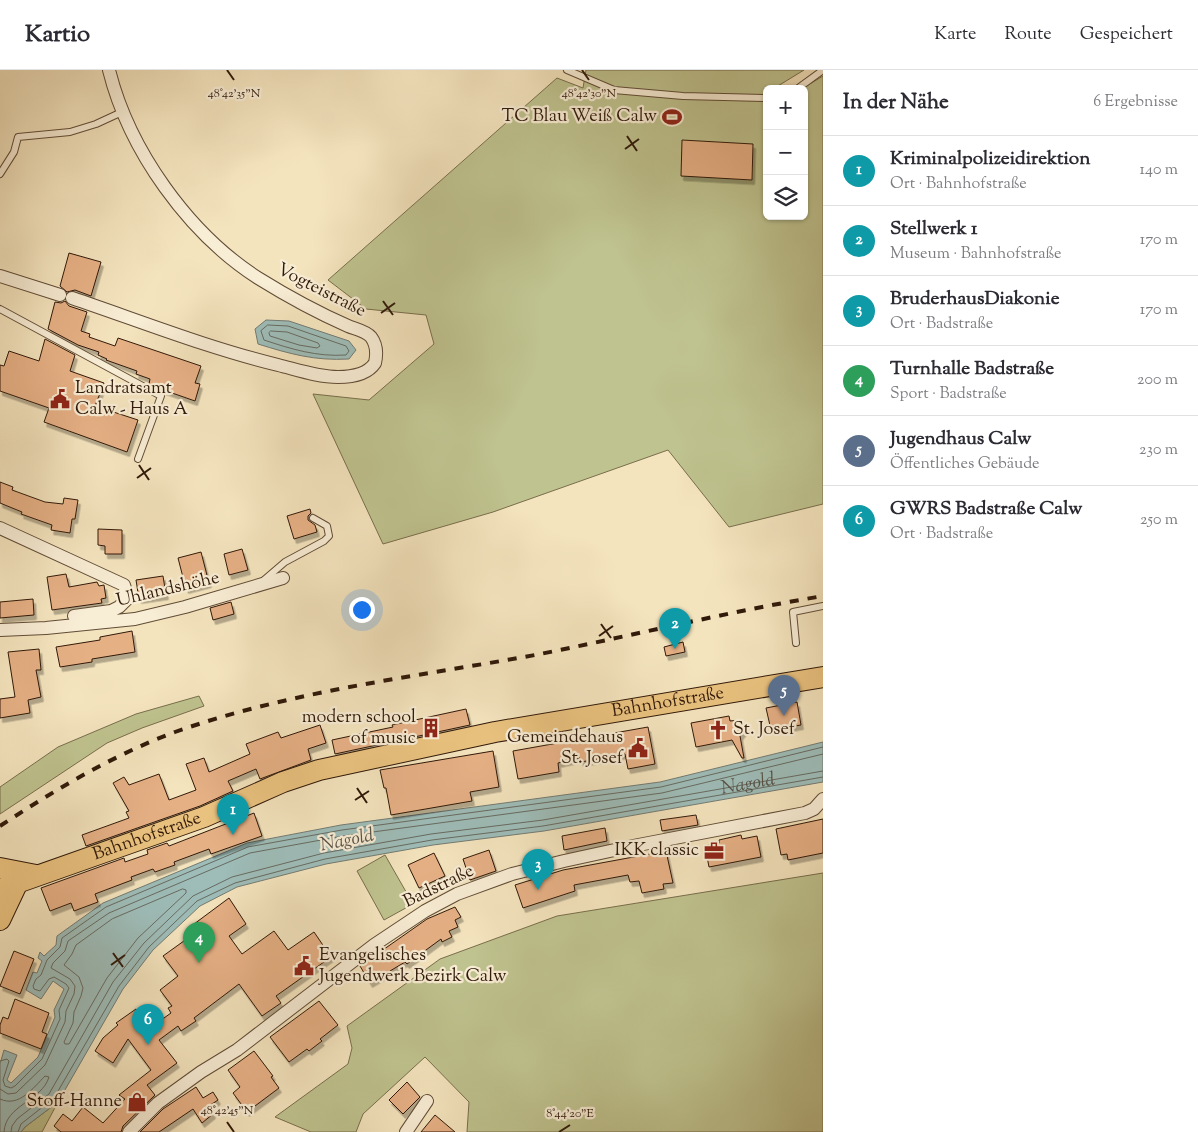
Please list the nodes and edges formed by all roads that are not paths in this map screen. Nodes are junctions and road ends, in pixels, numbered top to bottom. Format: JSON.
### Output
{"nodes":[{"id":1,"x":109,"y":70,"type":"edge"},
{"id":2,"x":566,"y":70,"type":"edge"},
{"id":3,"x":823,"y":70,"type":"edge"},
{"id":4,"x":802,"y":85,"type":"edge"},
{"id":5,"x":763,"y":98,"type":"edge"},
{"id":6,"x":122,"y":112,"type":"junction"},
{"id":7,"x":0,"y":174,"type":"edge"},
{"id":8,"x":0,"y":276,"type":"edge"},
{"id":9,"x":0,"y":309,"type":"edge"},
{"id":10,"x":138,"y":459,"type":"dead end"},
{"id":11,"x":313,"y":518,"type":"dead end"},
{"id":12,"x":0,"y":528,"type":"edge"},
{"id":13,"x":283,"y":578,"type":"dead end"},
{"id":14,"x":259,"y":584,"type":"junction"},
{"id":15,"x":823,"y":606,"type":"edge"},
{"id":16,"x":46,"y":628,"type":"junction"},
{"id":17,"x":0,"y":630,"type":"edge"},
{"id":18,"x":796,"y":643,"type":"dead end"},
{"id":19,"x":823,"y":677,"type":"edge"},
{"id":20,"x":823,"y":799,"type":"edge"},
{"id":21,"x":0,"y":868,"type":"edge"},
{"id":22,"x":38,"y":875,"type":"junction"},
{"id":23,"x":9,"y":886,"type":"edge"},
{"id":24,"x":0,"y":920,"type":"edge"},
{"id":25,"x":427,"y":1102,"type":"dead end"},
{"id":26,"x":129,"y":1132,"type":"edge"},
{"id":27,"x":406,"y":1132,"type":"edge"}],
"edges":[{"from":1,"to":6,"type":"street","name":"Vogteistraße"},
{"from":2,"to":5,"type":"lane"},
{"from":3,"to":4,"type":"lane"},
{"from":6,"to":7,"type":"lane"},
{"from":6,"to":8,"type":"street","name":"Vogteistraße"},
{"from":9,"to":10,"type":"lane"},
{"from":11,"to":14,"type":"lane"},
{"from":12,"to":16,"type":"street"},
{"from":13,"to":14,"type":"street","name":"Uhlandshöhe"},
{"from":14,"to":16,"type":"street","name":"Uhlandshöhe"},
{"from":15,"to":18,"type":"lane"},
{"from":16,"to":17,"type":"street","name":"Uhlandshöhe"},
{"from":19,"to":22,"type":"main road","name":"Bahnhofstraße"},
{"from":20,"to":26,"type":"street","name":"Badstraße"},
{"from":21,"to":22,"type":"main road"},
{"from":22,"to":23,"type":"main road","name":"Bahnhofstraße"},
{"from":23,"to":24,"type":"main road"},
{"from":25,"to":27,"type":"street"}]}
